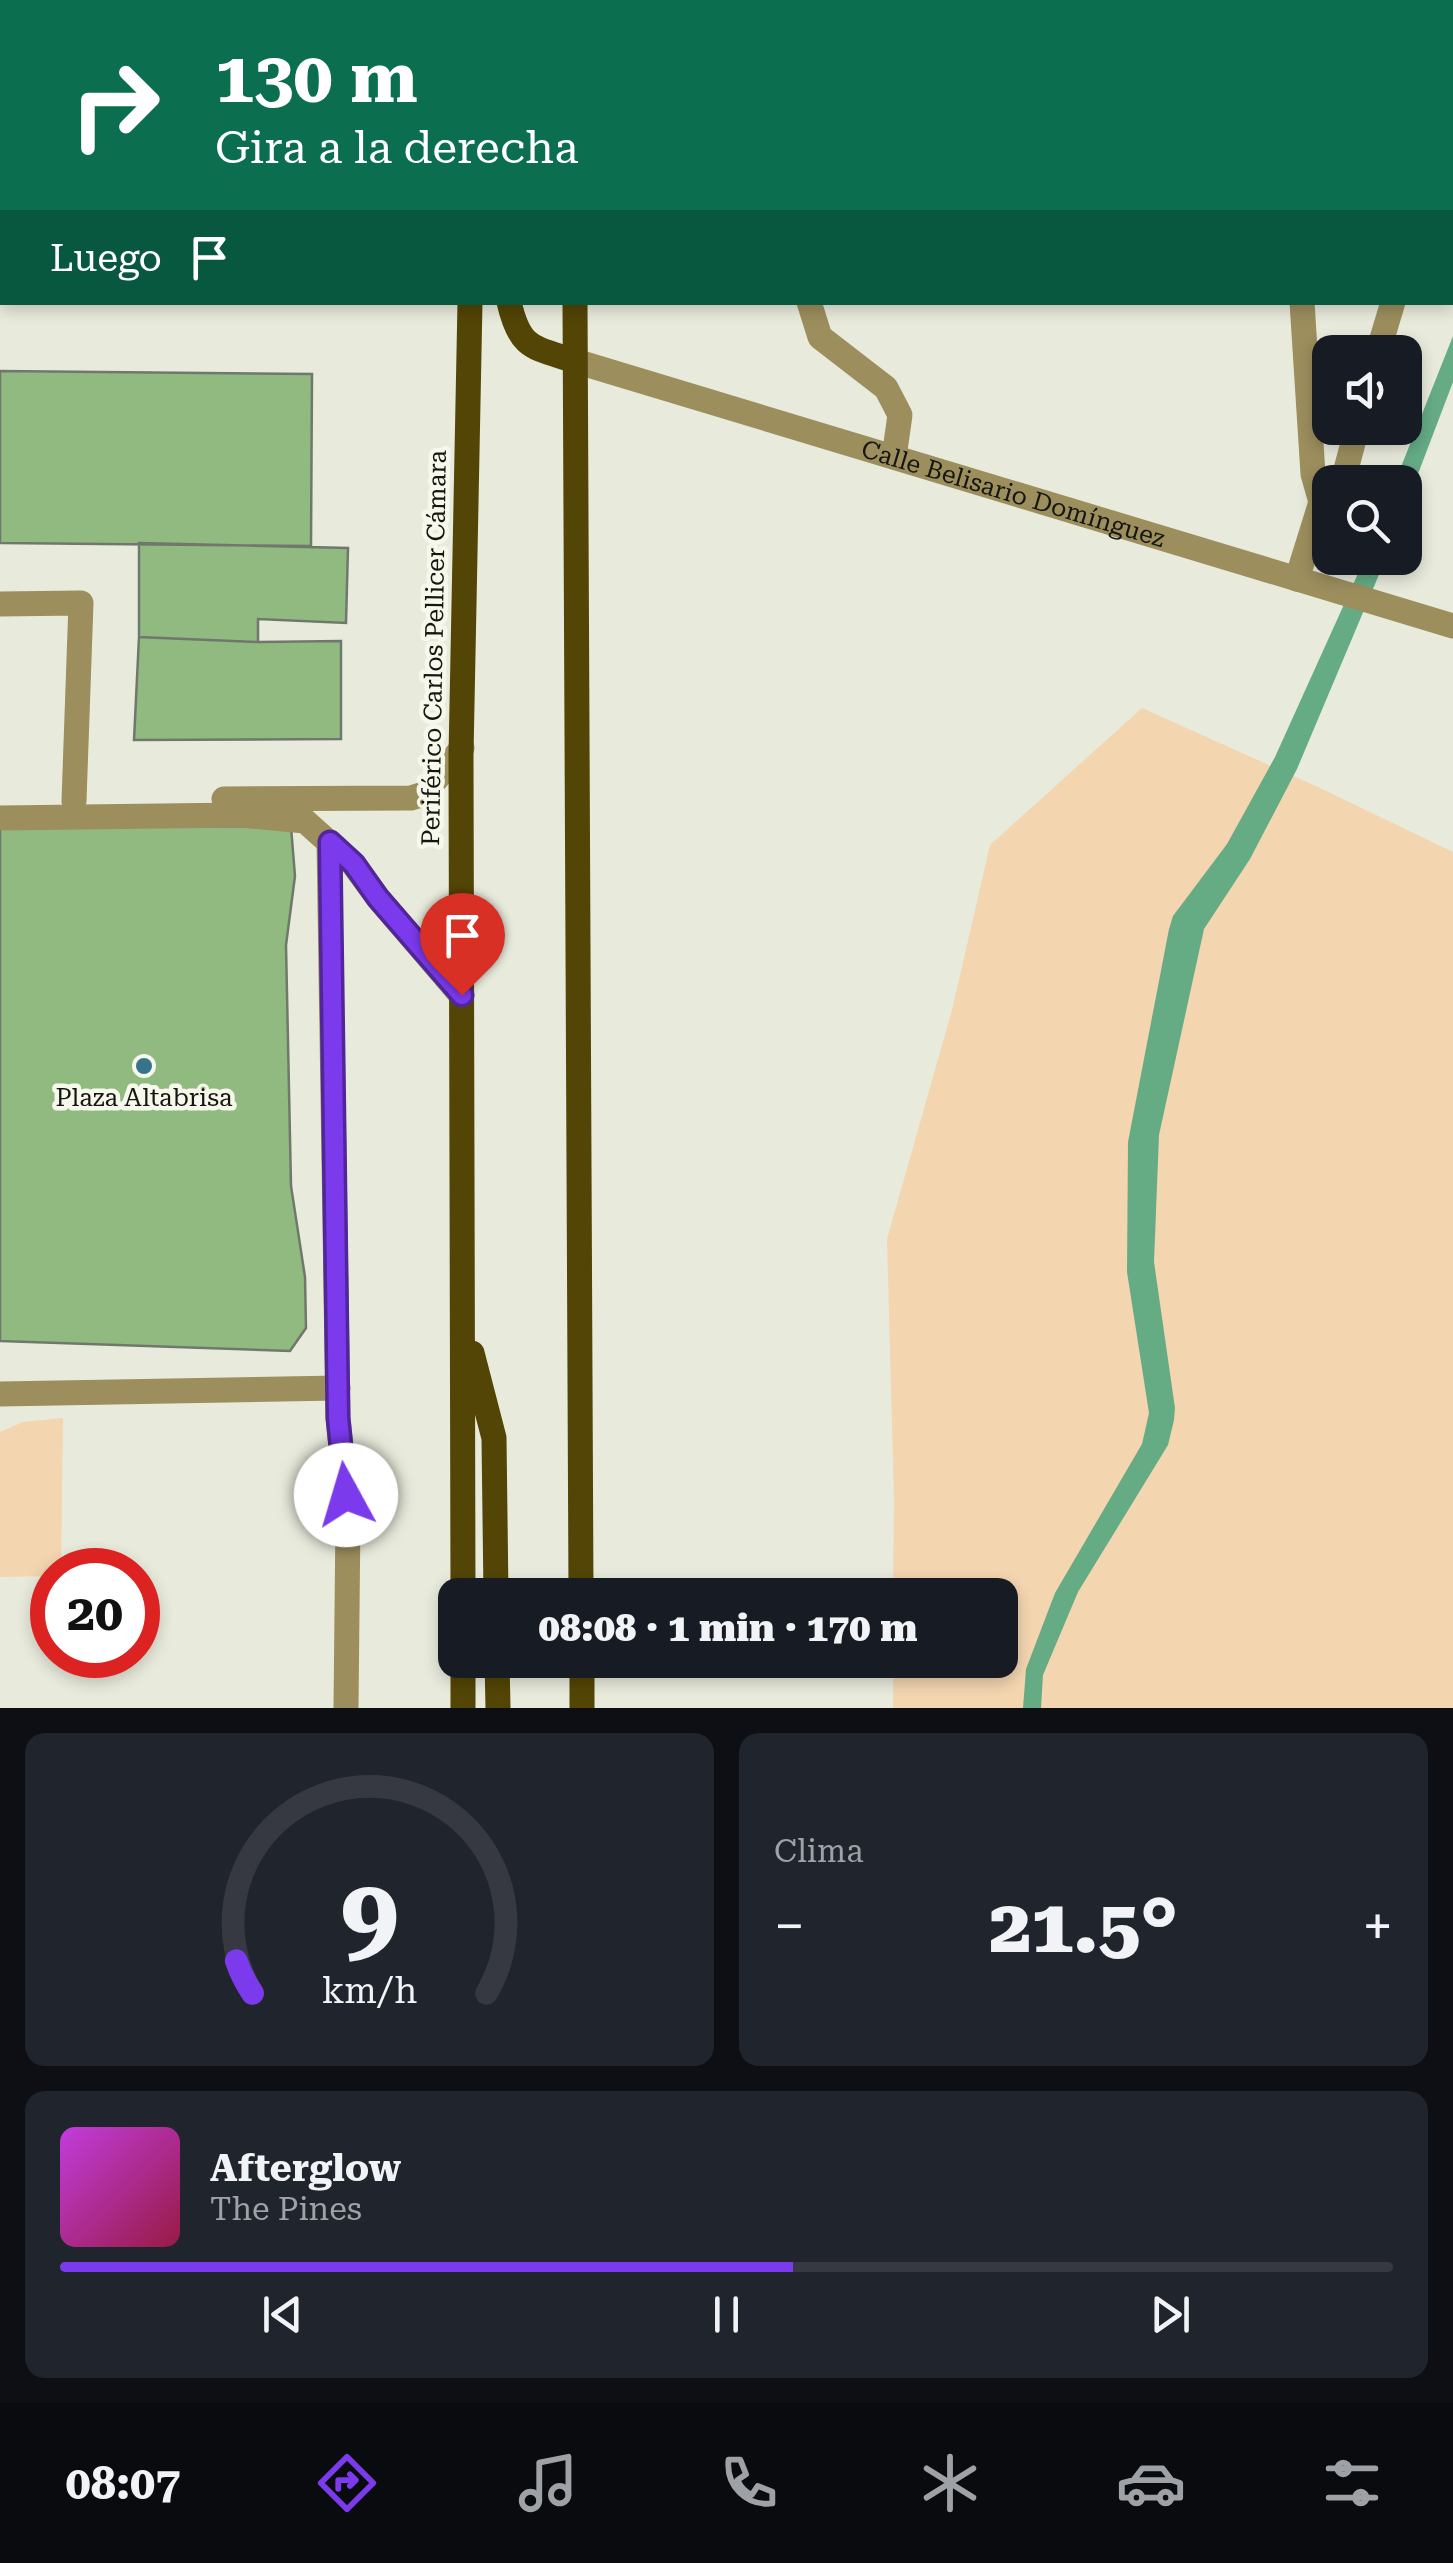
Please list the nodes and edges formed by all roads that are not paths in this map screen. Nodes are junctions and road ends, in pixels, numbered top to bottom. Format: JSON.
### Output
{"nodes":[{"id":1,"x":470,"y":305,"type":"edge"},
{"id":2,"x":510,"y":305,"type":"edge"},
{"id":3,"x":575,"y":305,"type":"edge"},
{"id":4,"x":810,"y":305,"type":"edge"},
{"id":5,"x":1302,"y":305,"type":"edge"},
{"id":6,"x":1392,"y":305,"type":"edge"},
{"id":7,"x":1383,"y":335,"type":"edge"},
{"id":8,"x":575,"y":361,"type":"junction"},
{"id":9,"x":894,"y":457,"type":"junction"},
{"id":10,"x":1312,"y":465,"type":"edge"},
{"id":11,"x":1312,"y":536,"type":"edge"},
{"id":12,"x":1298,"y":579,"type":"junction"},
{"id":13,"x":0,"y":604,"type":"edge"},
{"id":14,"x":1453,"y":626,"type":"edge"},
{"id":15,"x":462,"y":748,"type":"junction"},
{"id":16,"x":0,"y":801,"type":"edge"},
{"id":17,"x":74,"y":801,"type":"junction"},
{"id":18,"x":0,"y":818,"type":"edge"},
{"id":19,"x":330,"y":842,"type":"junction"},
{"id":20,"x":462,"y":995,"type":"junction"},
{"id":21,"x":462,"y":1314,"type":"junction"},
{"id":22,"x":338,"y":1388,"type":"junction"},
{"id":23,"x":2,"y":1395,"type":"edge"},
{"id":24,"x":463,"y":1578,"type":"edge"},
{"id":25,"x":496,"y":1578,"type":"edge"},
{"id":26,"x":582,"y":1578,"type":"edge"},
{"id":27,"x":463,"y":1678,"type":"edge"},
{"id":28,"x":498,"y":1678,"type":"edge"},
{"id":29,"x":582,"y":1678,"type":"edge"},
{"id":30,"x":346,"y":1708,"type":"edge"},
{"id":31,"x":464,"y":1708,"type":"edge"},
{"id":32,"x":498,"y":1708,"type":"edge"},
{"id":33,"x":582,"y":1708,"type":"edge"}],
"edges":[{"from":1,"to":15,"type":"main road","name":"Periférico Carlos Pellicer Cámara"},
{"from":2,"to":8,"type":"main road"},
{"from":3,"to":8,"type":"main road"},
{"from":4,"to":9,"type":"street"},
{"from":5,"to":10,"type":"street"},
{"from":6,"to":7,"type":"street"},
{"from":8,"to":9,"type":"street","name":"Calle Belisario Domínguez"},
{"from":8,"to":26,"type":"main road"},
{"from":9,"to":12,"type":"street","name":"Calle Belisario Domínguez"},
{"from":11,"to":12,"type":"street"},
{"from":12,"to":14,"type":"street","name":"Calle Belisario Domínguez"},
{"from":13,"to":17,"type":"street"},
{"from":15,"to":17,"type":"street"},
{"from":15,"to":20,"type":"main road","name":"Periférico Carlos Pellicer Cámara"},
{"from":16,"to":17,"type":"street"},
{"from":18,"to":19,"type":"street"},
{"from":19,"to":20,"type":"street"},
{"from":19,"to":22,"type":"street"},
{"from":20,"to":21,"type":"main road","name":"Periférico Carlos Pellicer Cámara"},
{"from":21,"to":24,"type":"main road","name":"Periférico Carlos Pellicer Cámara"},
{"from":21,"to":25,"type":"main road"},
{"from":22,"to":23,"type":"street"},
{"from":22,"to":30,"type":"street"},
{"from":27,"to":31,"type":"main road"},
{"from":28,"to":32,"type":"main road"},
{"from":29,"to":33,"type":"main road"}]}
